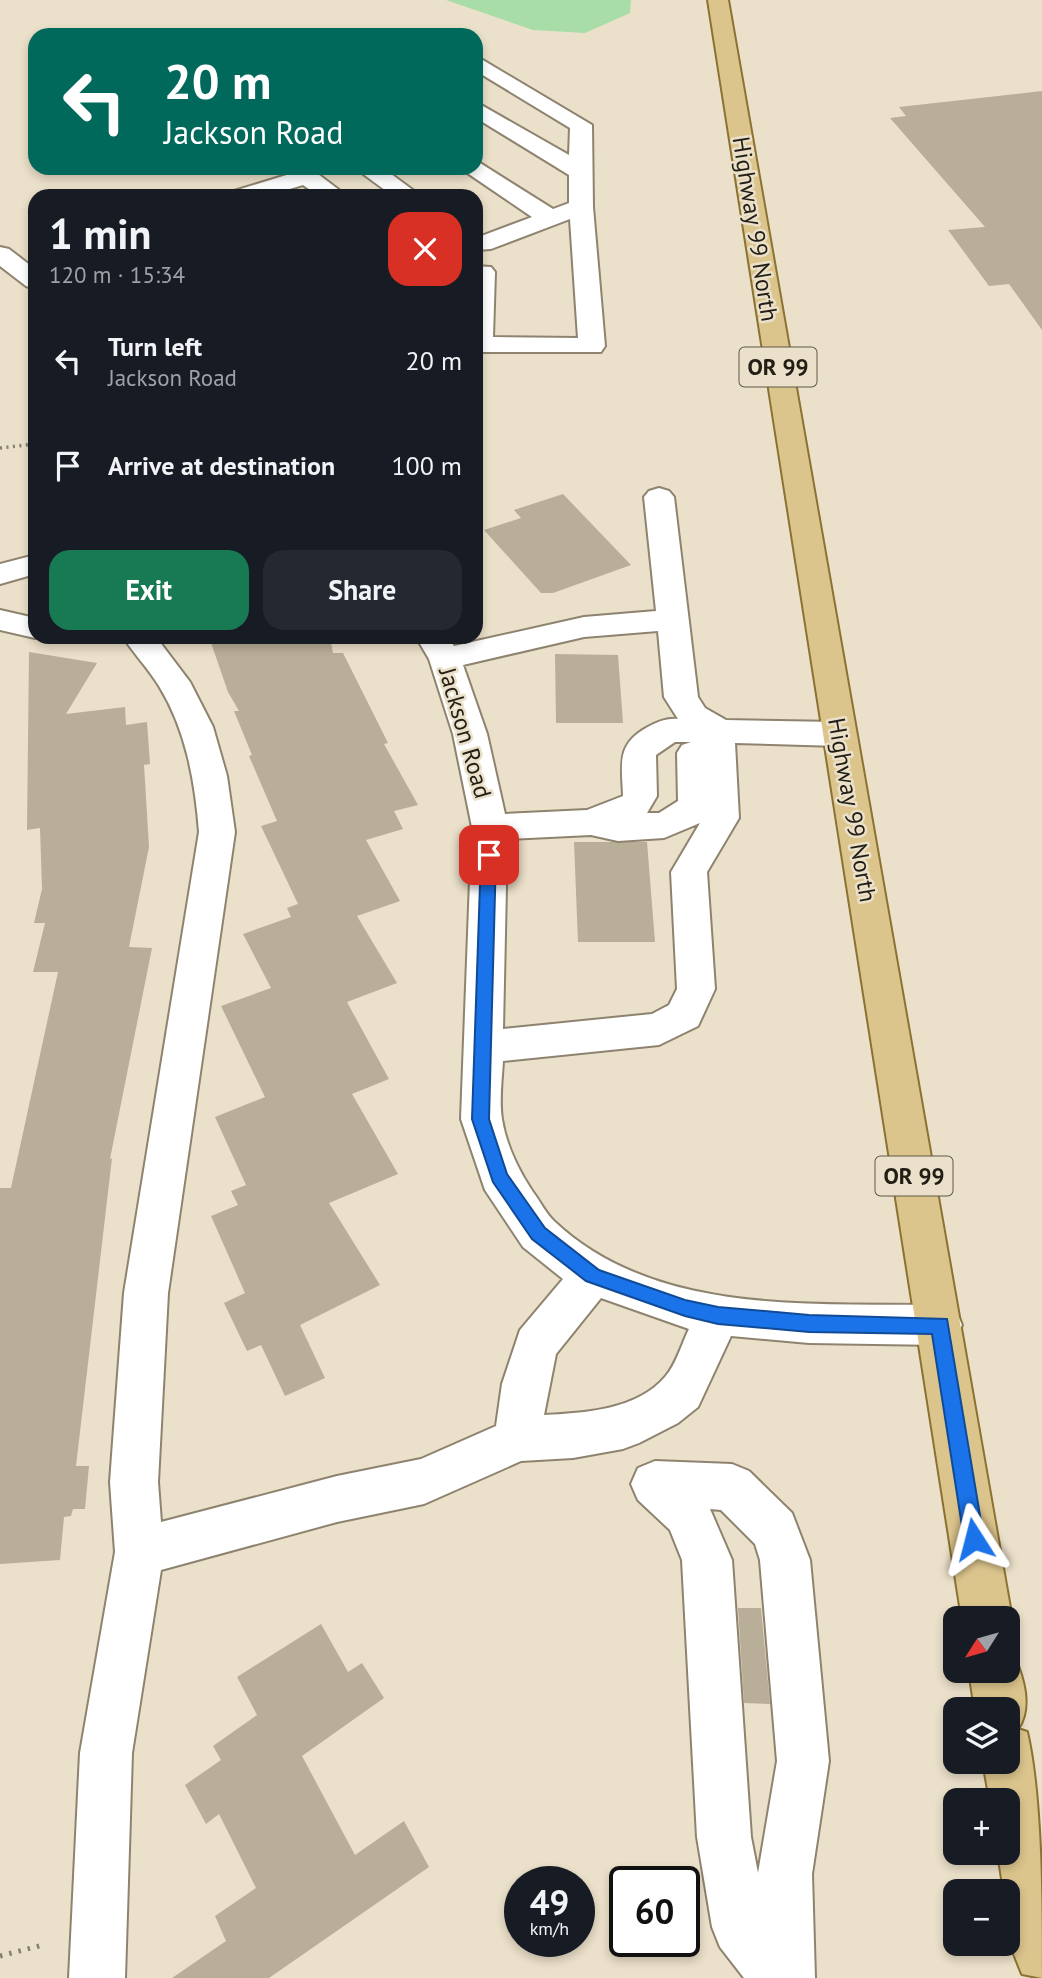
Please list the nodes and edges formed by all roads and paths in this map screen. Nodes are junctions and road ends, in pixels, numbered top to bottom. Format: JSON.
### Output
{"nodes":[{"id":1,"x":718,"y":0,"type":"edge"},
{"id":2,"x":483,"y":66,"type":"edge"},
{"id":3,"x":483,"y":114,"type":"edge"},
{"id":4,"x":581,"y":172,"type":"junction"},
{"id":5,"x":378,"y":175,"type":"edge"},
{"id":6,"x":483,"y":175,"type":"edge"},
{"id":7,"x":264,"y":189,"type":"edge"},
{"id":8,"x":325,"y":189,"type":"edge"},
{"id":9,"x":398,"y":189,"type":"edge"},
{"id":10,"x":581,"y":207,"type":"junction"},
{"id":11,"x":550,"y":218,"type":"junction"},
{"id":12,"x":483,"y":241,"type":"edge"},
{"id":13,"x":483,"y":345,"type":"edge"},
{"id":14,"x":28,"y":445,"type":"edge"},
{"id":15,"x":0,"y":448,"type":"edge"},
{"id":16,"x":659,"y":498,"type":"dead end"},
{"id":17,"x":28,"y":566,"type":"edge"},
{"id":18,"x":0,"y":574,"type":"edge"},
{"id":19,"x":0,"y":620,"type":"edge"},
{"id":20,"x":672,"y":620,"type":"junction"},
{"id":21,"x":28,"y":626,"type":"edge"},
{"id":22,"x":483,"y":642,"type":"edge"},
{"id":23,"x":140,"y":644,"type":"edge"},
{"id":24,"x":467,"y":644,"type":"edge"},
{"id":25,"x":439,"y":648,"type":"edge"},
{"id":26,"x":718,"y":730,"type":"junction"},
{"id":27,"x":838,"y":734,"type":"junction"},
{"id":28,"x":591,"y":822,"type":"junction"},
{"id":29,"x":490,"y":827,"type":"junction"},
{"id":30,"x":483,"y":1047,"type":"junction"},
{"id":31,"x":593,"y":1276,"type":"junction"},
{"id":32,"x":718,"y":1315,"type":"junction"},
{"id":33,"x":940,"y":1325,"type":"junction"},
{"id":34,"x":518,"y":1439,"type":"junction"},
{"id":35,"x":139,"y":1552,"type":"junction"},
{"id":36,"x":985,"y":1606,"type":"edge"},
{"id":37,"x":1012,"y":1774,"type":"edge"},
{"id":38,"x":1042,"y":1954,"type":"edge"},
{"id":39,"x":97,"y":1978,"type":"edge"},
{"id":40,"x":779,"y":1978,"type":"edge"},
{"id":41,"x":787,"y":1978,"type":"edge"}],
"edges":[{"from":1,"to":27,"type":"main road","name":"Highway 99 North","number":"OR 99"},
{"from":2,"to":4,"type":"street"},
{"from":3,"to":4,"type":"street"},
{"from":4,"to":10,"type":"street"},
{"from":5,"to":9,"type":"street"},
{"from":6,"to":11,"type":"street"},
{"from":7,"to":8,"type":"street"},
{"from":10,"to":11,"type":"street"},
{"from":10,"to":13,"type":"street"},
{"from":11,"to":12,"type":"street"},
{"from":14,"to":15,"type":"path"},
{"from":16,"to":20,"type":"street"},
{"from":17,"to":18,"type":"street"},
{"from":19,"to":21,"type":"street"},
{"from":20,"to":22,"type":"street"},
{"from":20,"to":26,"type":"street"},
{"from":23,"to":35,"type":"street"},
{"from":24,"to":25,"type":"street"},
{"from":25,"to":29,"type":"street","name":"Jackson Road"},
{"from":26,"to":27,"type":"street"},
{"from":26,"to":28,"type":"street"},
{"from":26,"to":28,"type":"street"},
{"from":26,"to":30,"type":"street"},
{"from":27,"to":33,"type":"main road","name":"Highway 99 North","number":"OR 99"},
{"from":28,"to":29,"type":"street"},
{"from":29,"to":30,"type":"street","name":"Jackson Road"},
{"from":30,"to":31,"type":"street","name":"Jackson Road"},
{"from":31,"to":32,"type":"street","name":"Jackson Road"},
{"from":31,"to":34,"type":"street"},
{"from":32,"to":33,"type":"street","name":"Jackson Road"},
{"from":32,"to":34,"type":"street"},
{"from":33,"to":36,"type":"main road","name":"Highway 99 North","number":"OR 99"},
{"from":34,"to":35,"type":"street"},
{"from":35,"to":39,"type":"street"},
{"from":37,"to":38,"type":"main road"},
{"from":40,"to":41,"type":"street"}]}
